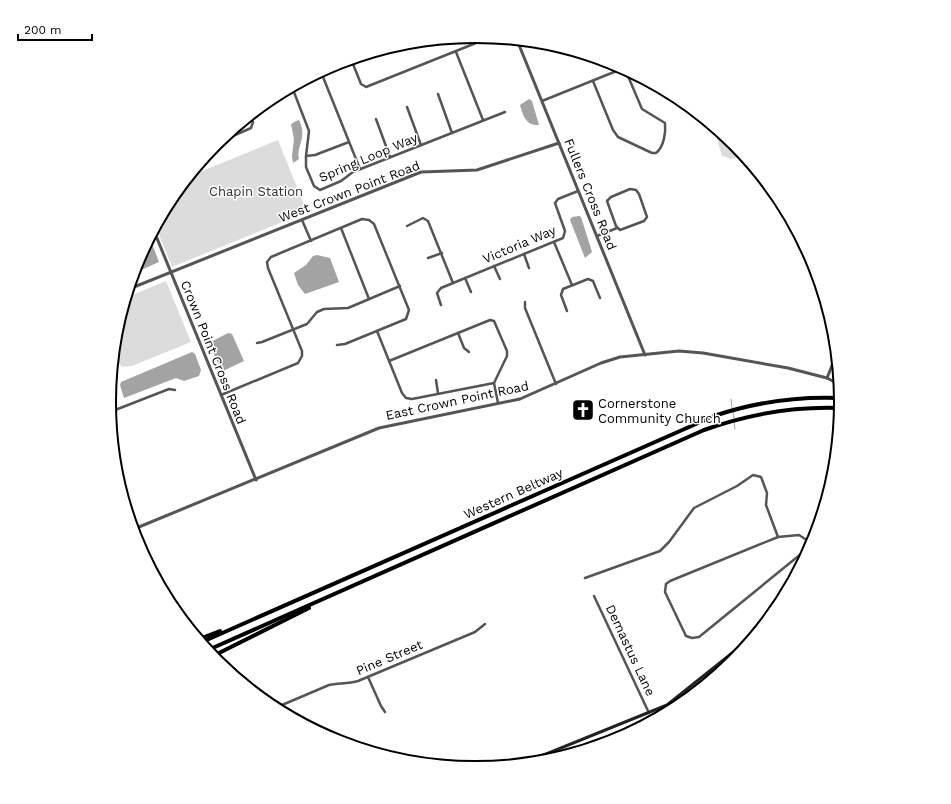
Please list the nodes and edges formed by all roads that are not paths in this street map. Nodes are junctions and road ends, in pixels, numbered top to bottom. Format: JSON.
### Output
{"nodes":[{"id":1,"x":478,"y":43,"type":"edge"},
{"id":2,"x":519,"y":46,"type":"edge"},
{"id":3,"x":456,"y":52,"type":"junction"},
{"id":4,"x":353,"y":64,"type":"edge"},
{"id":5,"x":617,"y":72,"type":"edge"},
{"id":6,"x":323,"y":77,"type":"edge"},
{"id":7,"x":628,"y":77,"type":"edge"},
{"id":8,"x":593,"y":81,"type":"junction"},
{"id":9,"x":294,"y":92,"type":"edge"},
{"id":10,"x":438,"y":94,"type":"dead end"},
{"id":11,"x":542,"y":101,"type":"junction"},
{"id":12,"x":407,"y":107,"type":"dead end"},
{"id":13,"x":505,"y":112,"type":"dead end"},
{"id":14,"x":376,"y":119,"type":"dead end"},
{"id":15,"x":483,"y":120,"type":"junction"},
{"id":16,"x":252,"y":121,"type":"edge"},
{"id":17,"x":452,"y":133,"type":"junction"},
{"id":18,"x":235,"y":136,"type":"edge"},
{"id":19,"x":349,"y":142,"type":"junction"},
{"id":20,"x":559,"y":143,"type":"junction"},
{"id":21,"x":422,"y":145,"type":"junction"},
{"id":22,"x":306,"y":156,"type":"junction"},
{"id":23,"x":390,"y":157,"type":"junction"},
{"id":24,"x":360,"y":169,"type":"junction"},
{"id":25,"x":579,"y":191,"type":"junction"},
{"id":26,"x":302,"y":220,"type":"junction"},
{"id":27,"x":408,"y":226,"type":"dead end"},
{"id":28,"x":341,"y":228,"type":"junction"},
{"id":29,"x":617,"y":228,"type":"junction"},
{"id":30,"x":597,"y":236,"type":"junction"},
{"id":31,"x":157,"y":238,"type":"edge"},
{"id":32,"x":311,"y":241,"type":"junction"},
{"id":33,"x":554,"y":242,"type":"junction"},
{"id":34,"x":442,"y":253,"type":"junction"},
{"id":35,"x":524,"y":254,"type":"junction"},
{"id":36,"x":428,"y":258,"type":"dead end"},
{"id":37,"x":494,"y":266,"type":"junction"},
{"id":38,"x":530,"y":268,"type":"dead end"},
{"id":39,"x":171,"y":272,"type":"junction"},
{"id":40,"x":465,"y":278,"type":"junction"},
{"id":41,"x":500,"y":279,"type":"dead end"},
{"id":42,"x":454,"y":282,"type":"junction"},
{"id":43,"x":572,"y":285,"type":"junction"},
{"id":44,"x":136,"y":286,"type":"edge"},
{"id":45,"x":400,"y":286,"type":"junction"},
{"id":46,"x":471,"y":292,"type":"dead end"},
{"id":47,"x":369,"y":298,"type":"junction"},
{"id":48,"x":600,"y":298,"type":"dead end"},
{"id":49,"x":526,"y":302,"type":"dead end"},
{"id":50,"x":441,"y":305,"type":"dead end"},
{"id":51,"x":567,"y":311,"type":"dead end"},
{"id":52,"x":293,"y":330,"type":"junction"},
{"id":53,"x":377,"y":331,"type":"junction"},
{"id":54,"x":458,"y":333,"type":"junction"},
{"id":55,"x":257,"y":343,"type":"dead end"},
{"id":56,"x":337,"y":345,"type":"dead end"},
{"id":57,"x":469,"y":352,"type":"dead end"},
{"id":58,"x":645,"y":355,"type":"junction"},
{"id":59,"x":389,"y":361,"type":"junction"},
{"id":60,"x":832,"y":365,"type":"edge"},
{"id":61,"x":827,"y":378,"type":"junction"},
{"id":62,"x":436,"y":380,"type":"dead end"},
{"id":63,"x":834,"y":382,"type":"edge"},
{"id":64,"x":494,"y":383,"type":"junction"},
{"id":65,"x":556,"y":384,"type":"junction"},
{"id":66,"x":175,"y":390,"type":"dead end"},
{"id":67,"x":438,"y":393,"type":"junction"},
{"id":68,"x":221,"y":395,"type":"junction"},
{"id":69,"x":834,"y":398,"type":"edge"},
{"id":70,"x":498,"y":404,"type":"junction"},
{"id":71,"x":834,"y":408,"type":"edge"},
{"id":72,"x":116,"y":410,"type":"edge"},
{"id":73,"x":256,"y":480,"type":"junction"},
{"id":74,"x":140,"y":527,"type":"edge"},
{"id":75,"x":778,"y":537,"type":"junction"},
{"id":76,"x":806,"y":541,"type":"edge"},
{"id":77,"x":800,"y":555,"type":"edge"},
{"id":78,"x":585,"y":578,"type":"dead end"},
{"id":79,"x":364,"y":581,"type":"junction"},
{"id":80,"x":594,"y":596,"type":"dead end"},
{"id":81,"x":260,"y":616,"type":"junction"},
{"id":82,"x":485,"y":624,"type":"dead end"},
{"id":83,"x":204,"y":637,"type":"edge"},
{"id":84,"x":207,"y":640,"type":"edge"},
{"id":85,"x":214,"y":647,"type":"edge"},
{"id":86,"x":219,"y":653,"type":"edge"},
{"id":87,"x":730,"y":655,"type":"edge"},
{"id":88,"x":368,"y":677,"type":"junction"},
{"id":89,"x":283,"y":705,"type":"edge"},
{"id":90,"x":385,"y":712,"type":"dead end"},
{"id":91,"x":649,"y":713,"type":"junction"},
{"id":92,"x":547,"y":754,"type":"edge"}],
"edges":[{"from":1,"to":3,"type":"street"},
{"from":2,"to":11,"type":"street","name":"Fullers Cross Road"},
{"from":3,"to":4,"type":"street"},
{"from":3,"to":15,"type":"street"},
{"from":5,"to":8,"type":"street"},
{"from":6,"to":19,"type":"street"},
{"from":7,"to":8,"type":"street"},
{"from":8,"to":11,"type":"street"},
{"from":9,"to":22,"type":"street","name":"Spring Loop Way"},
{"from":10,"to":17,"type":"street"},
{"from":11,"to":20,"type":"street","name":"Fullers Cross Road"},
{"from":12,"to":21,"type":"street"},
{"from":13,"to":15,"type":"street","name":"Spring Loop Way"},
{"from":14,"to":23,"type":"street"},
{"from":15,"to":17,"type":"street","name":"Spring Loop Way"},
{"from":16,"to":18,"type":"street"},
{"from":17,"to":21,"type":"street","name":"Spring Loop Way"},
{"from":19,"to":22,"type":"street"},
{"from":19,"to":24,"type":"street"},
{"from":20,"to":25,"type":"street","name":"Fullers Cross Road"},
{"from":20,"to":26,"type":"street","name":"West Crown Point Road"},
{"from":21,"to":23,"type":"street","name":"Spring Loop Way"},
{"from":22,"to":24,"type":"street","name":"Spring Loop Way"},
{"from":23,"to":24,"type":"street","name":"Spring Loop Way"},
{"from":25,"to":30,"type":"street","name":"Fullers Cross Road"},
{"from":25,"to":33,"type":"street","name":"Victoria Way"},
{"from":26,"to":32,"type":"street"},
{"from":26,"to":39,"type":"street","name":"West Crown Point Road"},
{"from":27,"to":34,"type":"street"},
{"from":28,"to":32,"type":"street"},
{"from":28,"to":45,"type":"street"},
{"from":28,"to":47,"type":"street"},
{"from":29,"to":29,"type":"street"},
{"from":29,"to":30,"type":"street"},
{"from":30,"to":58,"type":"street","name":"Fullers Cross Road"},
{"from":31,"to":39,"type":"street","name":"Crown Point Cross Road"},
{"from":32,"to":52,"type":"street"},
{"from":33,"to":35,"type":"street","name":"Victoria Way"},
{"from":33,"to":43,"type":"street"},
{"from":34,"to":36,"type":"street"},
{"from":34,"to":42,"type":"street"},
{"from":35,"to":37,"type":"street","name":"Victoria Way"},
{"from":35,"to":38,"type":"street"},
{"from":37,"to":40,"type":"street","name":"Victoria Way"},
{"from":37,"to":41,"type":"street"},
{"from":39,"to":44,"type":"street","name":"West Crown Point Road"},
{"from":39,"to":68,"type":"street","name":"Crown Point Cross Road"},
{"from":40,"to":42,"type":"street","name":"Victoria Way"},
{"from":40,"to":46,"type":"street"},
{"from":42,"to":50,"type":"street","name":"Victoria Way"},
{"from":43,"to":48,"type":"street"},
{"from":43,"to":51,"type":"street"},
{"from":45,"to":47,"type":"street"},
{"from":45,"to":53,"type":"street"},
{"from":47,"to":52,"type":"street"},
{"from":49,"to":65,"type":"street"},
{"from":52,"to":55,"type":"street"},
{"from":52,"to":68,"type":"street"},
{"from":53,"to":56,"type":"street"},
{"from":53,"to":59,"type":"street"},
{"from":54,"to":57,"type":"street"},
{"from":54,"to":59,"type":"street"},
{"from":54,"to":64,"type":"street"},
{"from":58,"to":61,"type":"street","name":"East Crown Point Road"},
{"from":58,"to":65,"type":"street","name":"East Crown Point Road"},
{"from":59,"to":67,"type":"street"},
{"from":60,"to":61,"type":"street"},
{"from":61,"to":63,"type":"street","name":"East Crown Point Road"},
{"from":62,"to":67,"type":"street"},
{"from":64,"to":67,"type":"street"},
{"from":64,"to":70,"type":"street"},
{"from":65,"to":70,"type":"street","name":"East Crown Point Road"},
{"from":66,"to":72,"type":"street"},
{"from":68,"to":73,"type":"street","name":"Crown Point Cross Road"},
{"from":69,"to":81,"type":"highway","name":"Western Beltway"},
{"from":70,"to":73,"type":"street","name":"East Crown Point Road"},
{"from":71,"to":79,"type":"highway","name":"Western Beltway"},
{"from":73,"to":74,"type":"street","name":"East Crown Point Road"},
{"from":75,"to":76,"type":"street"},
{"from":75,"to":77,"type":"street"},
{"from":75,"to":78,"type":"street"},
{"from":79,"to":85,"type":"highway","name":"Western Beltway"},
{"from":79,"to":86,"type":"highway"},
{"from":80,"to":91,"type":"street","name":"Demastus Lane"},
{"from":81,"to":83,"type":"highway"},
{"from":81,"to":84,"type":"highway","name":"Western Beltway"},
{"from":82,"to":88,"type":"street","name":"Pine Street"},
{"from":87,"to":91,"type":"main road"},
{"from":88,"to":89,"type":"street","name":"Pine Street"},
{"from":88,"to":90,"type":"street"},
{"from":91,"to":92,"type":"main road"}]}
